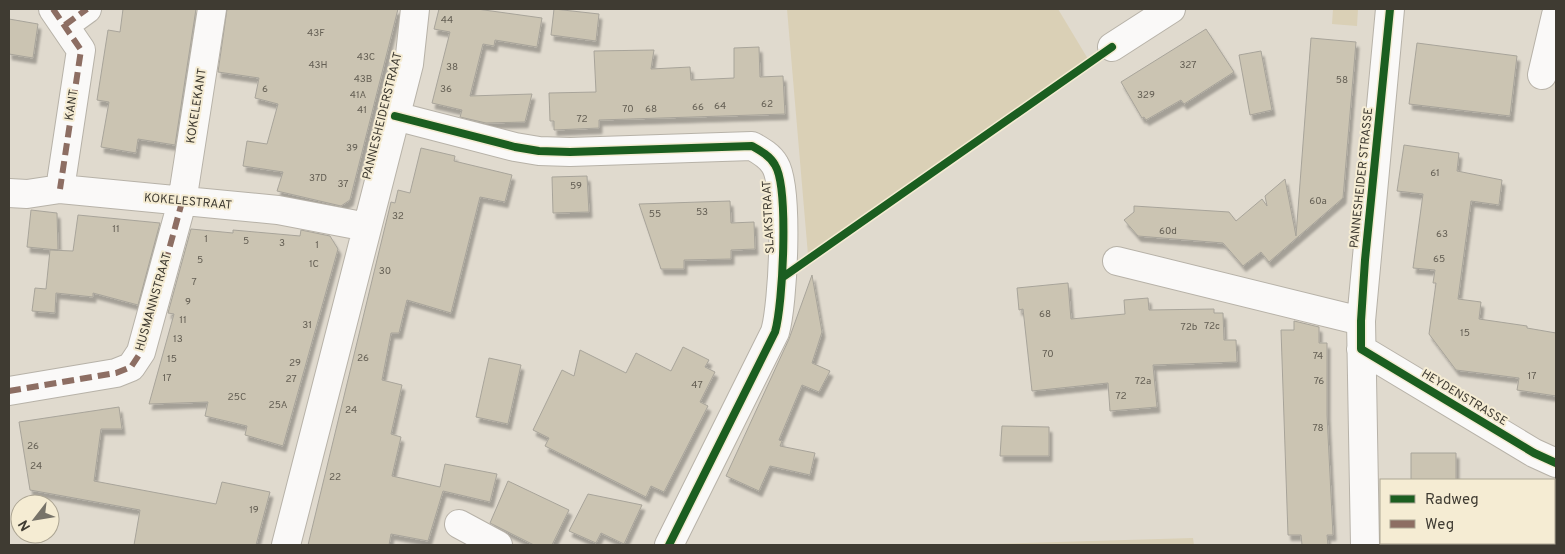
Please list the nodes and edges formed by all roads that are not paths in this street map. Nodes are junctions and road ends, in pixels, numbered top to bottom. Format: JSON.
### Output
{"nodes":[{"id":1,"x":88,"y":9,"type":"edge"},
{"id":2,"x":212,"y":9,"type":"edge"},
{"id":3,"x":414,"y":9,"type":"edge"},
{"id":4,"x":1171,"y":9,"type":"edge"},
{"id":5,"x":1390,"y":9,"type":"edge"},
{"id":6,"x":1556,"y":15,"type":"edge"},
{"id":7,"x":59,"y":17,"type":"edge"},
{"id":8,"x":1112,"y":48,"type":"dead end"},
{"id":9,"x":1542,"y":75,"type":"dead end"},
{"id":10,"x":395,"y":116,"type":"junction"},
{"id":11,"x":60,"y":189,"type":"junction"},
{"id":12,"x":9,"y":193,"type":"edge"},
{"id":13,"x":182,"y":202,"type":"junction"},
{"id":14,"x":367,"y":227,"type":"junction"},
{"id":15,"x":1117,"y":261,"type":"dead end"},
{"id":16,"x":1361,"y":321,"type":"junction"},
{"id":17,"x":1362,"y":349,"type":"junction"},
{"id":18,"x":9,"y":391,"type":"edge"},
{"id":19,"x":1556,"y":464,"type":"edge"},
{"id":20,"x":460,"y":524,"type":"dead end"},
{"id":21,"x":286,"y":545,"type":"edge"},
{"id":22,"x":498,"y":545,"type":"edge"},
{"id":23,"x":669,"y":545,"type":"edge"},
{"id":24,"x":1365,"y":545,"type":"edge"}],
"edges":[{"from":1,"to":7,"type":"street","name":"KANT"},
{"from":2,"to":13,"type":"street","name":"KOKELEKANT"},
{"from":3,"to":10,"type":"street","name":"PANNESHEIDERSTRAAT"},
{"from":4,"to":8,"type":"street"},
{"from":5,"to":16,"type":"street","name":"PANNESHEIDER STRASSE"},
{"from":6,"to":9,"type":"street"},
{"from":7,"to":11,"type":"street","name":"KANT"},
{"from":10,"to":14,"type":"street","name":"PANNESHEIDERSTRAAT"},
{"from":10,"to":23,"type":"street","name":"SLAKSTRAAT"},
{"from":11,"to":12,"type":"street","name":"KOKELESTRAAT"},
{"from":11,"to":13,"type":"street","name":"KOKELESTRAAT"},
{"from":13,"to":14,"type":"street","name":"KOKELESTRAAT"},
{"from":13,"to":18,"type":"street","name":"HUSMANNSTRAAT"},
{"from":14,"to":21,"type":"street","name":"PANNESHEIDERSTRAAT"},
{"from":15,"to":16,"type":"street"},
{"from":16,"to":17,"type":"street","name":"PANNESHEIDER STRASSE"},
{"from":17,"to":19,"type":"street","name":"HEYDENSTRASSE"},
{"from":17,"to":24,"type":"street","name":"PANNESHEIDER STRASSE"},
{"from":20,"to":22,"type":"street"}]}
